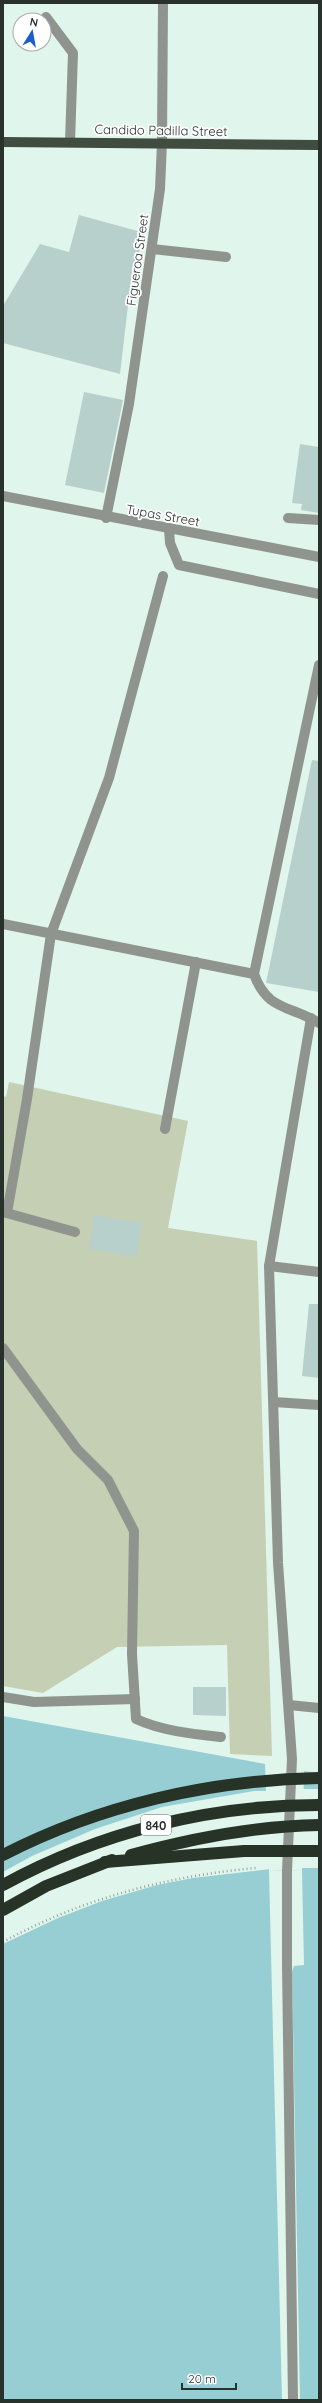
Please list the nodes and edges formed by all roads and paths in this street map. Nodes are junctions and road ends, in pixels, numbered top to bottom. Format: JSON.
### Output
{"nodes":[{"id":1,"x":164,"y":3,"type":"edge"},
{"id":2,"x":52,"y":25,"type":"edge"},
{"id":3,"x":3,"y":142,"type":"edge"},
{"id":4,"x":70,"y":142,"type":"junction"},
{"id":5,"x":162,"y":143,"type":"junction"},
{"id":6,"x":319,"y":145,"type":"edge"},
{"id":7,"x":152,"y":249,"type":"junction"},
{"id":8,"x":226,"y":257,"type":"dead end"},
{"id":9,"x":3,"y":496,"type":"edge"},
{"id":10,"x":106,"y":518,"type":"junction"},
{"id":11,"x":288,"y":518,"type":"dead end"},
{"id":12,"x":319,"y":520,"type":"edge"},
{"id":13,"x":169,"y":529,"type":"junction"},
{"id":14,"x":319,"y":557,"type":"edge"},
{"id":15,"x":163,"y":576,"type":"dead end"},
{"id":16,"x":319,"y":594,"type":"edge"},
{"id":17,"x":319,"y":665,"type":"edge"},
{"id":18,"x":3,"y":924,"type":"edge"},
{"id":19,"x":51,"y":934,"type":"junction"},
{"id":20,"x":196,"y":962,"type":"junction"},
{"id":21,"x":254,"y":974,"type":"junction"},
{"id":22,"x":315,"y":1021,"type":"edge"},
{"id":23,"x":165,"y":1129,"type":"dead end"},
{"id":24,"x":5,"y":1212,"type":"edge"},
{"id":25,"x":75,"y":1232,"type":"dead end"},
{"id":26,"x":269,"y":1266,"type":"junction"},
{"id":27,"x":319,"y":1272,"type":"edge"},
{"id":28,"x":3,"y":1348,"type":"edge"},
{"id":29,"x":274,"y":1402,"type":"junction"},
{"id":30,"x":319,"y":1405,"type":"edge"},
{"id":31,"x":3,"y":1697,"type":"edge"},
{"id":32,"x":135,"y":1699,"type":"junction"},
{"id":33,"x":289,"y":1705,"type":"junction"},
{"id":34,"x":319,"y":1708,"type":"edge"},
{"id":35,"x":221,"y":1737,"type":"dead end"},
{"id":36,"x":319,"y":1778,"type":"edge"},
{"id":37,"x":319,"y":1804,"type":"edge"},
{"id":38,"x":319,"y":1825,"type":"edge"},
{"id":39,"x":319,"y":1851,"type":"edge"},
{"id":40,"x":3,"y":1855,"type":"edge"},
{"id":41,"x":105,"y":1862,"type":"junction"},
{"id":42,"x":260,"y":1867,"type":"dead end"},
{"id":43,"x":3,"y":1885,"type":"edge"},
{"id":44,"x":3,"y":1910,"type":"edge"},
{"id":45,"x":3,"y":1942,"type":"edge"},
{"id":46,"x":293,"y":2400,"type":"edge"}],
"edges":[{"from":1,"to":5,"type":"street","name":"Figueroa Street"},
{"from":2,"to":4,"type":"street"},
{"from":3,"to":4,"type":"main road","name":"Candido Padilla Street"},
{"from":4,"to":5,"type":"main road","name":"Candido Padilla Street"},
{"from":5,"to":6,"type":"main road","name":"Candido Padilla Street"},
{"from":5,"to":7,"type":"street","name":"Figueroa Street"},
{"from":7,"to":8,"type":"street"},
{"from":7,"to":10,"type":"street","name":"Figueroa Street"},
{"from":9,"to":10,"type":"street","name":"Tupas Street"},
{"from":10,"to":13,"type":"street","name":"Tupas Street"},
{"from":11,"to":12,"type":"street"},
{"from":13,"to":14,"type":"street","name":"Tupas Street"},
{"from":13,"to":16,"type":"street"},
{"from":15,"to":19,"type":"street"},
{"from":17,"to":21,"type":"street"},
{"from":18,"to":19,"type":"street"},
{"from":19,"to":20,"type":"street"},
{"from":19,"to":24,"type":"street"},
{"from":20,"to":21,"type":"street"},
{"from":20,"to":23,"type":"street"},
{"from":21,"to":22,"type":"street"},
{"from":22,"to":26,"type":"street"},
{"from":24,"to":25,"type":"street"},
{"from":26,"to":27,"type":"street"},
{"from":26,"to":29,"type":"street"},
{"from":28,"to":32,"type":"street"},
{"from":29,"to":30,"type":"street"},
{"from":29,"to":33,"type":"street"},
{"from":31,"to":32,"type":"street"},
{"from":32,"to":35,"type":"street"},
{"from":33,"to":34,"type":"street"},
{"from":33,"to":46,"type":"street"},
{"from":36,"to":40,"type":"highway","bridge":true},
{"from":37,"to":43,"type":"highway","number":"840","bridge":true},
{"from":38,"to":41,"type":"highway","number":"840","bridge":true},
{"from":39,"to":41,"type":"highway","bridge":true},
{"from":41,"to":44,"type":"highway","number":"840"},
{"from":42,"to":45,"type":"path","bridge":true}]}
